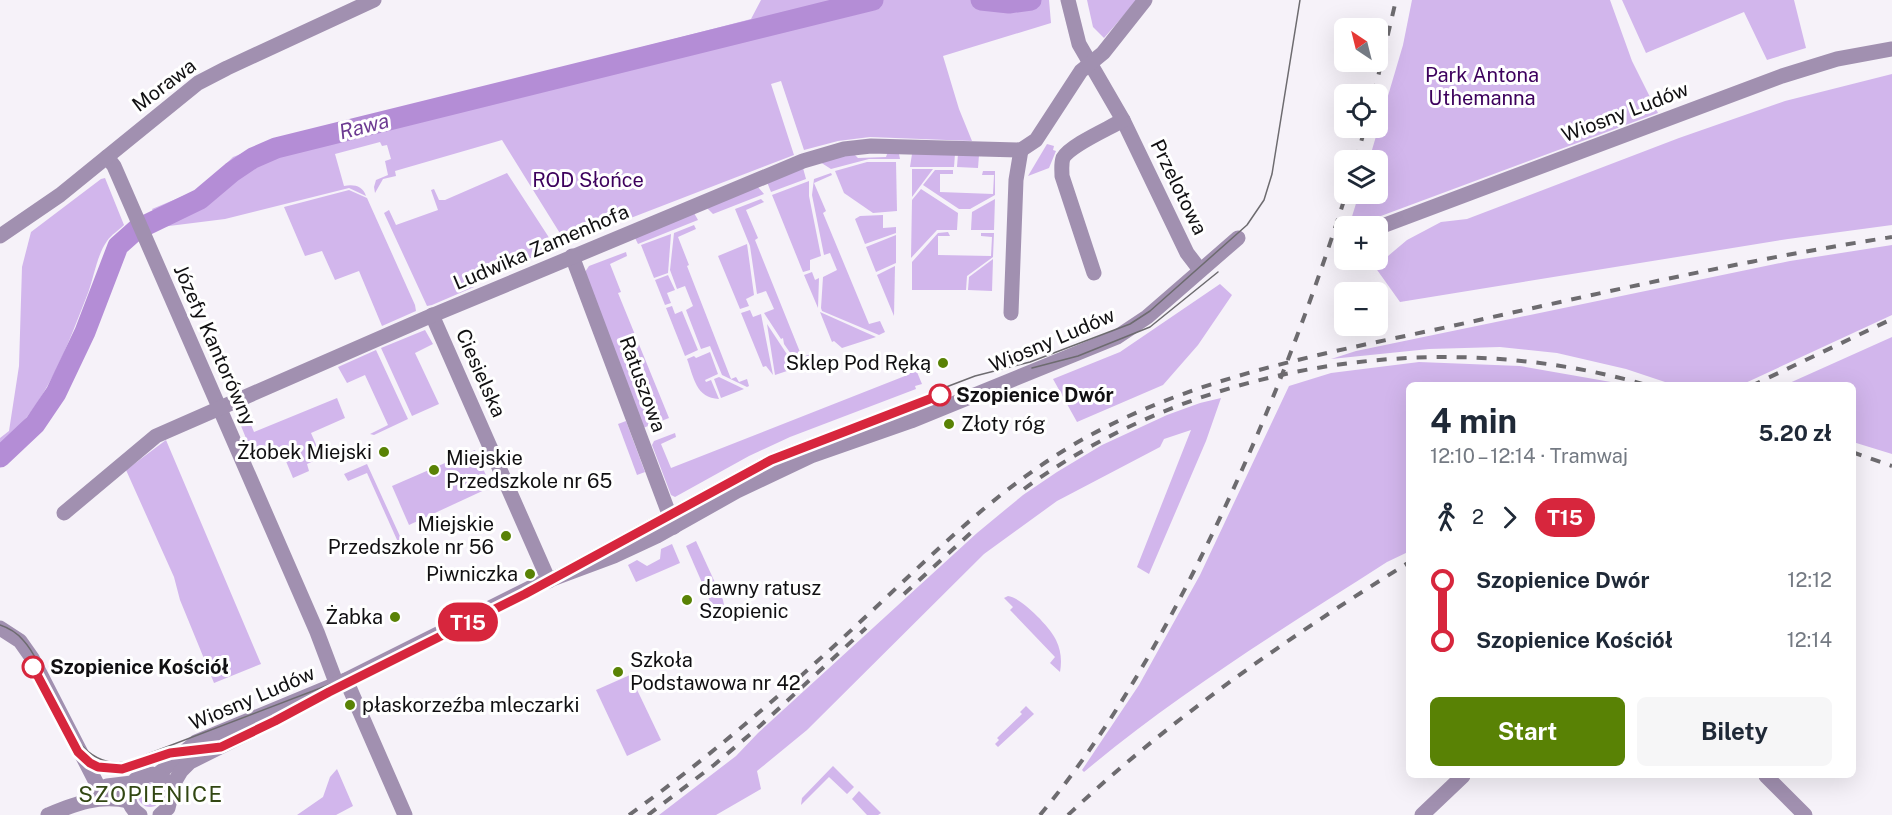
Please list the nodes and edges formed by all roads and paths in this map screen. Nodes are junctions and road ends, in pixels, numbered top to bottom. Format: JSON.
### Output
{"nodes":[{"id":1,"x":374,"y":0,"type":"edge"},
{"id":2,"x":1068,"y":0,"type":"edge"},
{"id":3,"x":1145,"y":0,"type":"edge"},
{"id":4,"x":1892,"y":49,"type":"edge"},
{"id":5,"x":1090,"y":63,"type":"junction"},
{"id":6,"x":1123,"y":120,"type":"junction"},
{"id":7,"x":1021,"y":150,"type":"junction"},
{"id":8,"x":107,"y":157,"type":"junction"},
{"id":9,"x":1388,"y":224,"type":"edge"},
{"id":10,"x":0,"y":236,"type":"edge"},
{"id":11,"x":1238,"y":238,"type":"dead end"},
{"id":12,"x":572,"y":256,"type":"junction"},
{"id":13,"x":1200,"y":270,"type":"junction"},
{"id":14,"x":1094,"y":273,"type":"dead end"},
{"id":15,"x":1011,"y":313,"type":"dead end"},
{"id":16,"x":432,"y":315,"type":"junction"},
{"id":17,"x":220,"y":407,"type":"junction"},
{"id":18,"x":64,"y":513,"type":"dead end"},
{"id":19,"x":674,"y":527,"type":"junction"},
{"id":20,"x":549,"y":581,"type":"junction"},
{"id":21,"x":0,"y":628,"type":"edge"},
{"id":22,"x":341,"y":682,"type":"junction"},
{"id":23,"x":157,"y":774,"type":"junction"},
{"id":24,"x":1461,"y":778,"type":"edge"},
{"id":25,"x":1768,"y":778,"type":"edge"},
{"id":26,"x":132,"y":783,"type":"junction"},
{"id":27,"x":99,"y":788,"type":"junction"},
{"id":28,"x":171,"y":795,"type":"junction"},
{"id":29,"x":129,"y":801,"type":"junction"},
{"id":30,"x":81,"y":802,"type":"junction"},
{"id":31,"x":48,"y":815,"type":"edge"},
{"id":32,"x":140,"y":815,"type":"edge"},
{"id":33,"x":160,"y":815,"type":"edge"},
{"id":34,"x":181,"y":815,"type":"edge"},
{"id":35,"x":405,"y":815,"type":"edge"},
{"id":36,"x":1422,"y":815,"type":"edge"},
{"id":37,"x":1805,"y":815,"type":"edge"}],
"edges":[{"from":1,"to":8,"type":"street","name":"Morawa"},
{"from":2,"to":5,"type":"street","name":"Przelotowa"},
{"from":3,"to":5,"type":"street"},
{"from":4,"to":9,"type":"street","name":"Wiosny Ludów"},
{"from":5,"to":6,"type":"street","name":"Przelotowa"},
{"from":5,"to":7,"type":"street"},
{"from":6,"to":13,"type":"street","name":"Przelotowa"},
{"from":6,"to":14,"type":"street"},
{"from":7,"to":12,"type":"street","name":"Ludwika Zamenhofa"},
{"from":7,"to":15,"type":"street"},
{"from":8,"to":10,"type":"street","name":"Morawa"},
{"from":8,"to":17,"type":"street","name":"Józefy Kantorówny"},
{"from":11,"to":13,"type":"street","name":"Wiosny Ludów"},
{"from":12,"to":16,"type":"street","name":"Ludwika Zamenhofa"},
{"from":12,"to":19,"type":"street","name":"Ratuszowa"},
{"from":13,"to":19,"type":"street","name":"Wiosny Ludów"},
{"from":16,"to":17,"type":"street","name":"Ludwika Zamenhofa"},
{"from":16,"to":20,"type":"street","name":"Ciesielska"},
{"from":17,"to":18,"type":"street","name":"Ludwika Zamenhofa"},
{"from":17,"to":22,"type":"street","name":"Józefy Kantorówny"},
{"from":19,"to":20,"type":"street","name":"Wiosny Ludów"},
{"from":20,"to":22,"type":"street","name":"Wiosny Ludów"},
{"from":21,"to":27,"type":"street"},
{"from":22,"to":23,"type":"street","name":"Wiosny Ludów"},
{"from":22,"to":28,"type":"street","name":"Wiosny Ludów"},
{"from":22,"to":35,"type":"street","name":"Józefy Kantorówny"},
{"from":23,"to":26,"type":"street"},
{"from":23,"to":28,"type":"street"},
{"from":24,"to":36,"type":"street"},
{"from":25,"to":37,"type":"street"},
{"from":26,"to":27,"type":"street"},
{"from":26,"to":29,"type":"street"},
{"from":27,"to":30,"type":"street"},
{"from":28,"to":33,"type":"street","name":"Wiosny Ludów"},
{"from":28,"to":34,"type":"street"},
{"from":29,"to":30,"type":"street"},
{"from":29,"to":32,"type":"street"},
{"from":30,"to":31,"type":"street"}]}
